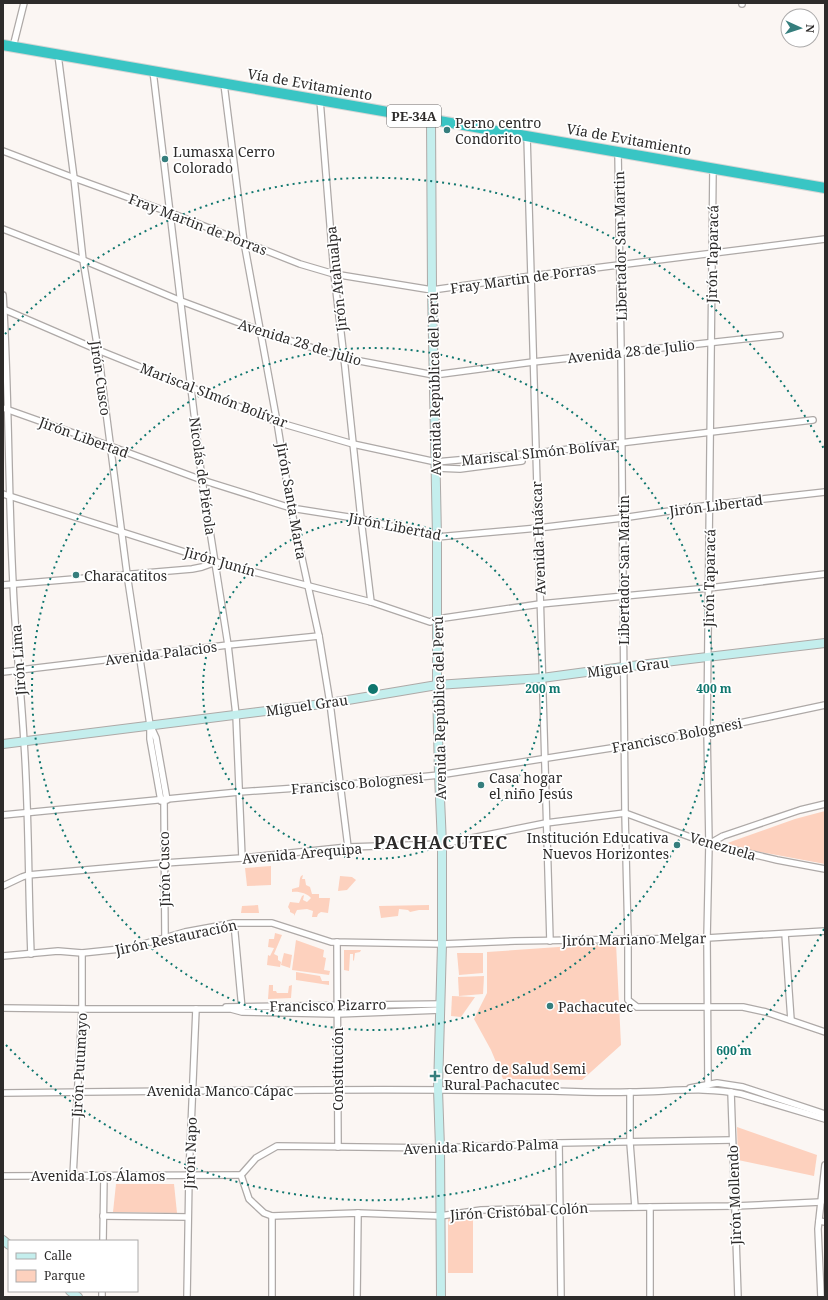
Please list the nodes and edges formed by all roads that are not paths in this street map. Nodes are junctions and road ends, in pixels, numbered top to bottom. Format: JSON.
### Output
{"nodes":[{"id":1,"x":24,"y":3,"type":"edge"},
{"id":2,"x":8,"y":46,"type":"edge"},
{"id":3,"x":58,"y":55,"type":"junction"},
{"id":4,"x":153,"y":71,"type":"junction"},
{"id":5,"x":224,"y":84,"type":"junction"},
{"id":6,"x":320,"y":100,"type":"junction"},
{"id":7,"x":431,"y":119,"type":"junction"},
{"id":8,"x":527,"y":136,"type":"junction"},
{"id":9,"x":3,"y":150,"type":"edge"},
{"id":10,"x":618,"y":152,"type":"junction"},
{"id":11,"x":713,"y":168,"type":"junction"},
{"id":12,"x":74,"y":178,"type":"junction"},
{"id":13,"x":825,"y":188,"type":"edge"},
{"id":14,"x":171,"y":212,"type":"junction"},
{"id":15,"x":3,"y":229,"type":"edge"},
{"id":16,"x":825,"y":239,"type":"edge"},
{"id":17,"x":244,"y":242,"type":"junction"},
{"id":18,"x":712,"y":254,"type":"junction"},
{"id":19,"x":83,"y":260,"type":"junction"},
{"id":20,"x":620,"y":265,"type":"junction"},
{"id":21,"x":334,"y":274,"type":"junction"},
{"id":22,"x":531,"y":276,"type":"junction"},
{"id":23,"x":432,"y":290,"type":"junction"},
{"id":24,"x":3,"y":295,"type":"edge"},
{"id":25,"x":181,"y":301,"type":"junction"},
{"id":26,"x":3,"y":309,"type":"edge"},
{"id":27,"x":261,"y":331,"type":"junction"},
{"id":28,"x":780,"y":335,"type":"dead end"},
{"id":29,"x":712,"y":342,"type":"junction"},
{"id":30,"x":98,"y":350,"type":"junction"},
{"id":31,"x":622,"y":352,"type":"junction"},
{"id":32,"x":344,"y":358,"type":"junction"},
{"id":33,"x":533,"y":362,"type":"junction"},
{"id":34,"x":434,"y":375,"type":"junction"},
{"id":35,"x":191,"y":387,"type":"junction"},
{"id":36,"x":6,"y":409,"type":"edge"},
{"id":37,"x":813,"y":420,"type":"dead end"},
{"id":38,"x":277,"y":422,"type":"junction"},
{"id":39,"x":711,"y":432,"type":"junction"},
{"id":40,"x":622,"y":443,"type":"junction"},
{"id":41,"x":353,"y":444,"type":"junction"},
{"id":42,"x":110,"y":446,"type":"junction"},
{"id":43,"x":536,"y":453,"type":"junction"},
{"id":44,"x":522,"y":461,"type":"dead end"},
{"id":45,"x":436,"y":465,"type":"junction"},
{"id":46,"x":202,"y":480,"type":"junction"},
{"id":47,"x":825,"y":492,"type":"edge"},
{"id":48,"x":3,"y":494,"type":"edge"},
{"id":49,"x":9,"y":496,"type":"junction"},
{"id":50,"x":710,"y":505,"type":"junction"},
{"id":51,"x":291,"y":508,"type":"junction"},
{"id":52,"x":622,"y":518,"type":"junction"},
{"id":53,"x":361,"y":519,"type":"junction"},
{"id":54,"x":538,"y":528,"type":"junction"},
{"id":55,"x":122,"y":531,"type":"junction"},
{"id":56,"x":437,"y":537,"type":"junction"},
{"id":57,"x":216,"y":562,"type":"junction"},
{"id":58,"x":127,"y":574,"type":"junction"},
{"id":59,"x":825,"y":574,"type":"edge"},
{"id":60,"x":13,"y":584,"type":"junction"},
{"id":61,"x":3,"y":585,"type":"edge"},
{"id":62,"x":308,"y":586,"type":"junction"},
{"id":63,"x":709,"y":588,"type":"junction"},
{"id":64,"x":623,"y":596,"type":"junction"},
{"id":65,"x":371,"y":602,"type":"junction"},
{"id":66,"x":540,"y":604,"type":"junction"},
{"id":67,"x":437,"y":619,"type":"junction"},
{"id":68,"x":319,"y":636,"type":"junction"},
{"id":69,"x":825,"y":643,"type":"edge"},
{"id":70,"x":228,"y":645,"type":"junction"},
{"id":71,"x":139,"y":656,"type":"junction"},
{"id":72,"x":708,"y":658,"type":"junction"},
{"id":73,"x":624,"y":667,"type":"junction"},
{"id":74,"x":19,"y":670,"type":"junction"},
{"id":75,"x":3,"y":672,"type":"edge"},
{"id":76,"x":542,"y":678,"type":"junction"},
{"id":77,"x":437,"y":685,"type":"junction"},
{"id":78,"x":330,"y":703,"type":"junction"},
{"id":79,"x":825,"y":705,"type":"edge"},
{"id":80,"x":236,"y":715,"type":"junction"},
{"id":81,"x":150,"y":725,"type":"junction"},
{"id":82,"x":707,"y":730,"type":"junction"},
{"id":83,"x":24,"y":742,"type":"junction"},
{"id":84,"x":3,"y":744,"type":"edge"},
{"id":85,"x":624,"y":746,"type":"junction"},
{"id":86,"x":544,"y":759,"type":"junction"},
{"id":87,"x":439,"y":775,"type":"junction"},
{"id":88,"x":341,"y":785,"type":"junction"},
{"id":89,"x":239,"y":792,"type":"junction"},
{"id":90,"x":164,"y":800,"type":"junction"},
{"id":91,"x":825,"y":804,"type":"edge"},
{"id":92,"x":28,"y":813,"type":"junction"},
{"id":93,"x":624,"y":813,"type":"junction"},
{"id":94,"x":3,"y":815,"type":"edge"},
{"id":95,"x":546,"y":823,"type":"junction"},
{"id":96,"x":442,"y":844,"type":"junction"},
{"id":97,"x":709,"y":844,"type":"junction"},
{"id":98,"x":348,"y":847,"type":"junction"},
{"id":99,"x":242,"y":858,"type":"junction"},
{"id":100,"x":164,"y":863,"type":"junction"},
{"id":101,"x":825,"y":869,"type":"edge"},
{"id":102,"x":28,"y":875,"type":"junction"},
{"id":103,"x":3,"y":886,"type":"edge"},
{"id":104,"x":234,"y":923,"type":"junction"},
{"id":105,"x":825,"y":931,"type":"edge"},
{"id":106,"x":785,"y":934,"type":"junction"},
{"id":107,"x":165,"y":938,"type":"junction"},
{"id":108,"x":706,"y":938,"type":"junction"},
{"id":109,"x":628,"y":939,"type":"junction"},
{"id":110,"x":550,"y":941,"type":"junction"},
{"id":111,"x":337,"y":942,"type":"junction"},
{"id":112,"x":442,"y":944,"type":"junction"},
{"id":113,"x":31,"y":954,"type":"junction"},
{"id":114,"x":82,"y":954,"type":"junction"},
{"id":115,"x":3,"y":956,"type":"edge"},
{"id":116,"x":338,"y":1004,"type":"junction"},
{"id":117,"x":441,"y":1007,"type":"junction"},
{"id":118,"x":3,"y":1008,"type":"edge"},
{"id":119,"x":707,"y":1008,"type":"junction"},
{"id":120,"x":82,"y":1009,"type":"junction"},
{"id":121,"x":196,"y":1009,"type":"junction"},
{"id":122,"x":242,"y":1009,"type":"junction"},
{"id":123,"x":337,"y":1014,"type":"junction"},
{"id":124,"x":791,"y":1020,"type":"junction"},
{"id":125,"x":825,"y":1032,"type":"edge"},
{"id":126,"x":708,"y":1084,"type":"junction"},
{"id":127,"x":438,"y":1089,"type":"junction"},
{"id":128,"x":193,"y":1090,"type":"junction"},
{"id":129,"x":338,"y":1090,"type":"junction"},
{"id":130,"x":674,"y":1091,"type":"junction"},
{"id":131,"x":77,"y":1092,"type":"junction"},
{"id":132,"x":630,"y":1092,"type":"junction"},
{"id":133,"x":731,"y":1092,"type":"junction"},
{"id":134,"x":3,"y":1093,"type":"edge"},
{"id":135,"x":825,"y":1114,"type":"edge"},
{"id":136,"x":825,"y":1119,"type":"edge"},
{"id":137,"x":732,"y":1140,"type":"junction"},
{"id":138,"x":630,"y":1143,"type":"junction"},
{"id":139,"x":559,"y":1144,"type":"junction"},
{"id":140,"x":338,"y":1148,"type":"junction"},
{"id":141,"x":440,"y":1148,"type":"junction"},
{"id":142,"x":825,"y":1165,"type":"edge"},
{"id":143,"x":104,"y":1175,"type":"junction"},
{"id":144,"x":189,"y":1175,"type":"junction"},
{"id":145,"x":242,"y":1175,"type":"junction"},
{"id":146,"x":3,"y":1176,"type":"edge"},
{"id":147,"x":73,"y":1176,"type":"junction"},
{"id":148,"x":821,"y":1202,"type":"junction"},
{"id":149,"x":735,"y":1206,"type":"junction"},
{"id":150,"x":635,"y":1207,"type":"junction"},
{"id":151,"x":650,"y":1207,"type":"junction"},
{"id":152,"x":560,"y":1208,"type":"junction"},
{"id":153,"x":358,"y":1213,"type":"junction"},
{"id":154,"x":104,"y":1216,"type":"junction"},
{"id":155,"x":272,"y":1216,"type":"junction"},
{"id":156,"x":440,"y":1216,"type":"junction"},
{"id":157,"x":188,"y":1217,"type":"junction"},
{"id":158,"x":818,"y":1221,"type":"junction"},
{"id":159,"x":825,"y":1222,"type":"edge"},
{"id":160,"x":818,"y":1229,"type":"junction"},
{"id":161,"x":825,"y":1230,"type":"edge"},
{"id":162,"x":103,"y":1240,"type":"edge"},
{"id":163,"x":186,"y":1297,"type":"edge"},
{"id":164,"x":272,"y":1297,"type":"edge"},
{"id":165,"x":357,"y":1297,"type":"edge"},
{"id":166,"x":441,"y":1297,"type":"edge"},
{"id":167,"x":562,"y":1297,"type":"edge"},
{"id":168,"x":650,"y":1297,"type":"edge"},
{"id":169,"x":738,"y":1297,"type":"edge"},
{"id":170,"x":821,"y":1297,"type":"edge"}],
"edges":[{"from":1,"to":2,"type":"street"},
{"from":2,"to":3,"type":"highway","name":"Vía de Evitamiento","number":"PE-34A"},
{"from":3,"to":4,"type":"highway","name":"Vía de Evitamiento","number":"PE-34A"},
{"from":3,"to":12,"type":"street","name":"Jirón Cusco"},
{"from":4,"to":5,"type":"highway","name":"Vía de Evitamiento","number":"PE-34A"},
{"from":4,"to":14,"type":"street","name":"Nicolás de Piérola"},
{"from":5,"to":6,"type":"highway","name":"Vía de Evitamiento","number":"PE-34A"},
{"from":5,"to":17,"type":"street","name":"Jirón Santa Marta"},
{"from":6,"to":7,"type":"highway","name":"Vía de Evitamiento","number":"PE-34A"},
{"from":6,"to":21,"type":"street","name":"Jirón Atahualpa"},
{"from":7,"to":8,"type":"highway","name":"Vía de Evitamiento","number":"PE-34A"},
{"from":7,"to":23,"type":"street","name":"Avenida República del Perú"},
{"from":8,"to":10,"type":"highway","name":"Vía de Evitamiento","number":"PE-34A"},
{"from":8,"to":22,"type":"street","name":"Avenida Huáscar"},
{"from":9,"to":12,"type":"street","name":"Fray Martin de Porras"},
{"from":10,"to":11,"type":"highway","name":"Vía de Evitamiento","number":"PE-34A"},
{"from":10,"to":20,"type":"street","name":"Libertador San Martin"},
{"from":11,"to":13,"type":"highway","name":"Vía de Evitamiento","number":"PE-34A"},
{"from":11,"to":18,"type":"street","name":"Jirón Taparacá"},
{"from":12,"to":14,"type":"street","name":"Fray Martin de Porras"},
{"from":12,"to":19,"type":"street","name":"Jirón Cusco"},
{"from":14,"to":17,"type":"street","name":"Fray Martin de Porras"},
{"from":14,"to":25,"type":"street","name":"Nicolás de Piérola"},
{"from":15,"to":19,"type":"street","name":"Avenida 28 de Julio"},
{"from":16,"to":18,"type":"street","name":"Fray Martin de Porras"},
{"from":17,"to":21,"type":"street","name":"Fray Martin de Porras"},
{"from":17,"to":27,"type":"street","name":"Jirón Santa Marta"},
{"from":18,"to":20,"type":"street","name":"Fray Martin de Porras"},
{"from":18,"to":29,"type":"street","name":"Jirón Taparacá"},
{"from":19,"to":25,"type":"street","name":"Avenida 28 de Julio"},
{"from":19,"to":30,"type":"street","name":"Jirón Cusco"},
{"from":20,"to":22,"type":"street","name":"Fray Martin de Porras"},
{"from":20,"to":31,"type":"street","name":"Libertador San Martin"},
{"from":21,"to":23,"type":"street","name":"Fray Martin de Porras"},
{"from":21,"to":32,"type":"street","name":"Jirón Atahualpa"},
{"from":22,"to":23,"type":"street","name":"Fray Martin de Porras"},
{"from":22,"to":33,"type":"street","name":"Avenida Huáscar"},
{"from":23,"to":34,"type":"street","name":"Avenida República del Perú"},
{"from":24,"to":26,"type":"street","name":"Jirón Lima"},
{"from":25,"to":27,"type":"street","name":"Avenida 28 de Julio"},
{"from":25,"to":35,"type":"street","name":"Nicolás de Piérola"},
{"from":26,"to":30,"type":"street","name":"Mariscal SImón Bolívar"},
{"from":26,"to":36,"type":"street","name":"Jirón Lima"},
{"from":27,"to":32,"type":"street","name":"Avenida 28 de Julio"},
{"from":27,"to":38,"type":"street","name":"Jirón Santa Marta"},
{"from":28,"to":29,"type":"street","name":"Avenida 28 de Julio"},
{"from":29,"to":31,"type":"street","name":"Avenida 28 de Julio"},
{"from":29,"to":39,"type":"street","name":"Jirón Taparacá"},
{"from":30,"to":35,"type":"street","name":"Mariscal SImón Bolívar"},
{"from":30,"to":42,"type":"street","name":"Jirón Cusco"},
{"from":31,"to":33,"type":"street","name":"Avenida 28 de Julio"},
{"from":31,"to":40,"type":"street","name":"Libertador San Martin"},
{"from":32,"to":34,"type":"street","name":"Avenida 28 de Julio"},
{"from":32,"to":41,"type":"street","name":"Jirón Atahualpa"},
{"from":33,"to":34,"type":"street","name":"Avenida 28 de Julio"},
{"from":33,"to":43,"type":"street","name":"Avenida Huáscar"},
{"from":34,"to":45,"type":"street","name":"Avenida República del Perú"},
{"from":35,"to":38,"type":"street","name":"Mariscal SImón Bolívar"},
{"from":35,"to":46,"type":"street","name":"Nicolás de Piérola"},
{"from":36,"to":42,"type":"street","name":"Jirón Libertad"},
{"from":36,"to":49,"type":"street","name":"Jirón Lima"},
{"from":37,"to":39,"type":"street","name":"Mariscal SImón Bolívar"},
{"from":38,"to":41,"type":"street","name":"Mariscal SImón Bolívar"},
{"from":38,"to":51,"type":"street","name":"Jirón Santa Marta"},
{"from":39,"to":40,"type":"street","name":"Mariscal SImón Bolívar"},
{"from":39,"to":50,"type":"street","name":"Jirón Taparacá"},
{"from":40,"to":43,"type":"street","name":"Mariscal SImón Bolívar"},
{"from":40,"to":52,"type":"street","name":"Libertador San Martin"},
{"from":41,"to":45,"type":"street","name":"Mariscal SImón Bolívar"},
{"from":41,"to":53,"type":"street","name":"Jirón Atahualpa"},
{"from":42,"to":46,"type":"street","name":"Jirón Libertad"},
{"from":42,"to":55,"type":"street","name":"Jirón Cusco"},
{"from":43,"to":45,"type":"street","name":"Mariscal SImón Bolívar"},
{"from":43,"to":54,"type":"street","name":"Avenida Huáscar"},
{"from":44,"to":45,"type":"street"},
{"from":45,"to":56,"type":"street","name":"Avenida República del Perú"},
{"from":46,"to":51,"type":"street","name":"Jirón Libertad"},
{"from":46,"to":57,"type":"street","name":"Nicolás de Piérola"},
{"from":47,"to":50,"type":"street","name":"Jirón Libertad"},
{"from":48,"to":49,"type":"street","name":"Jirón Junín"},
{"from":49,"to":55,"type":"street","name":"Jirón Junín"},
{"from":49,"to":60,"type":"street","name":"Jirón Lima"},
{"from":50,"to":52,"type":"street","name":"Jirón Libertad"},
{"from":50,"to":63,"type":"street","name":"Jirón Taparacá"},
{"from":51,"to":53,"type":"street","name":"Jirón Libertad"},
{"from":51,"to":62,"type":"street","name":"Jirón Santa Marta"},
{"from":52,"to":54,"type":"street","name":"Jirón Libertad"},
{"from":52,"to":64,"type":"street","name":"Libertador San Martin"},
{"from":53,"to":56,"type":"street","name":"Jirón Libertad"},
{"from":53,"to":65,"type":"street","name":"Jirón Atahualpa"},
{"from":54,"to":56,"type":"street","name":"Jirón Libertad"},
{"from":54,"to":66,"type":"street","name":"Avenida Huáscar"},
{"from":55,"to":57,"type":"street","name":"Jirón Junín"},
{"from":55,"to":58,"type":"street","name":"Jirón Cusco"},
{"from":56,"to":67,"type":"street","name":"Avenida República del Perú"},
{"from":57,"to":58,"type":"street"},
{"from":57,"to":62,"type":"street","name":"Jirón Junín"},
{"from":57,"to":70,"type":"street","name":"Nicolás de Piérola"},
{"from":58,"to":60,"type":"street"},
{"from":58,"to":71,"type":"street","name":"Jirón Cusco"},
{"from":59,"to":63,"type":"street","name":"Jirón Junín"},
{"from":60,"to":61,"type":"street"},
{"from":60,"to":74,"type":"street","name":"Jirón Lima"},
{"from":62,"to":65,"type":"street","name":"Jirón Junín"},
{"from":62,"to":68,"type":"street","name":"Jirón Santa Marta"},
{"from":63,"to":64,"type":"street","name":"Jirón Junín"},
{"from":63,"to":72,"type":"street","name":"Jirón Taparacá"},
{"from":64,"to":66,"type":"street","name":"Jirón Junín"},
{"from":64,"to":73,"type":"street","name":"Libertador San Martin"},
{"from":65,"to":67,"type":"street","name":"Jirón Junín"},
{"from":66,"to":67,"type":"street","name":"Jirón Junín"},
{"from":66,"to":76,"type":"street","name":"Avenida Huáscar"},
{"from":67,"to":77,"type":"street","name":"Avenida República del Perú"},
{"from":68,"to":70,"type":"street","name":"Avenida Palacios"},
{"from":68,"to":78,"type":"street","name":"Jirón Santa Marta"},
{"from":69,"to":72,"type":"street","name":"Miguel Grau"},
{"from":70,"to":71,"type":"street","name":"Avenida Palacios"},
{"from":70,"to":80,"type":"street","name":"Nicolás de Piérola"},
{"from":71,"to":74,"type":"street","name":"Avenida Palacios"},
{"from":71,"to":81,"type":"street","name":"Jirón Cusco"},
{"from":72,"to":73,"type":"street","name":"Miguel Grau"},
{"from":72,"to":82,"type":"street","name":"Jirón Taparacá"},
{"from":73,"to":76,"type":"street","name":"Miguel Grau"},
{"from":73,"to":85,"type":"street","name":"Libertador San Martin"},
{"from":74,"to":75,"type":"street","name":"Avenida Palacios"},
{"from":74,"to":83,"type":"street","name":"Jirón Lima"},
{"from":76,"to":77,"type":"street","name":"Miguel Grau"},
{"from":76,"to":86,"type":"street","name":"Avenida Huáscar"},
{"from":77,"to":78,"type":"street","name":"Miguel Grau"},
{"from":77,"to":87,"type":"street","name":"Avenida República del Perú"},
{"from":78,"to":80,"type":"street","name":"Miguel Grau"},
{"from":78,"to":88,"type":"street","name":"Jirón Santa Marta"},
{"from":79,"to":82,"type":"street","name":"Francisco Bolognesi"},
{"from":80,"to":81,"type":"street","name":"Miguel Grau"},
{"from":80,"to":89,"type":"street","name":"Nicolás de Piérola"},
{"from":81,"to":83,"type":"street","name":"Miguel Grau"},
{"from":81,"to":90,"type":"street","name":"Jirón Cusco"},
{"from":82,"to":85,"type":"street","name":"Francisco Bolognesi"},
{"from":82,"to":97,"type":"street","name":"Jirón Taparacá"},
{"from":83,"to":84,"type":"street","name":"Miguel Grau"},
{"from":83,"to":92,"type":"street","name":"Jirón Lima"},
{"from":85,"to":86,"type":"street","name":"Francisco Bolognesi"},
{"from":85,"to":93,"type":"street","name":"Libertador San Martin"},
{"from":86,"to":87,"type":"street","name":"Francisco Bolognesi"},
{"from":86,"to":95,"type":"street","name":"Avenida Huáscar"},
{"from":87,"to":88,"type":"street","name":"Francisco Bolognesi"},
{"from":87,"to":96,"type":"street","name":"Avenida República del Perú"},
{"from":88,"to":89,"type":"street","name":"Francisco Bolognesi"},
{"from":88,"to":98,"type":"street","name":"Jirón Santa Marta"},
{"from":89,"to":90,"type":"street","name":"Francisco Bolognesi"},
{"from":89,"to":99,"type":"street","name":"Nicolás de Piérola"},
{"from":90,"to":92,"type":"street","name":"Francisco Bolognesi"},
{"from":90,"to":100,"type":"street","name":"Jirón Cusco"},
{"from":91,"to":97,"type":"street"},
{"from":92,"to":94,"type":"street","name":"Francisco Bolognesi"},
{"from":92,"to":102,"type":"street","name":"Jirón Lima"},
{"from":93,"to":95,"type":"street","name":"Avenida Arequipa"},
{"from":93,"to":97,"type":"street","name":"Venezuela"},
{"from":93,"to":109,"type":"street","name":"Libertador San Martin"},
{"from":95,"to":96,"type":"street","name":"Avenida Arequipa"},
{"from":95,"to":110,"type":"street","name":"Avenida Huáscar"},
{"from":96,"to":98,"type":"street","name":"Avenida Arequipa"},
{"from":96,"to":112,"type":"street","name":"Avenida República del Perú"},
{"from":97,"to":101,"type":"street","name":"Venezuela"},
{"from":97,"to":108,"type":"street"},
{"from":98,"to":99,"type":"street","name":"Avenida Arequipa"},
{"from":99,"to":100,"type":"street","name":"Avenida Arequipa"},
{"from":100,"to":102,"type":"street","name":"Avenida Arequipa"},
{"from":100,"to":107,"type":"street","name":"Jirón Cusco"},
{"from":102,"to":103,"type":"street","name":"Avenida Arequipa"},
{"from":102,"to":113,"type":"street","name":"Jirón Lima"},
{"from":104,"to":107,"type":"street","name":"Jirón Restauración"},
{"from":104,"to":111,"type":"street","name":"Jirón Restauración"},
{"from":104,"to":122,"type":"street"},
{"from":105,"to":106,"type":"street","name":"Jirón Mariano Melgar"},
{"from":106,"to":108,"type":"street","name":"Jirón Mariano Melgar"},
{"from":106,"to":124,"type":"street"},
{"from":107,"to":114,"type":"street","name":"Jirón Restauración"},
{"from":108,"to":109,"type":"street","name":"Jirón Mariano Melgar"},
{"from":108,"to":119,"type":"street"},
{"from":109,"to":110,"type":"street","name":"Jirón Mariano Melgar"},
{"from":109,"to":119,"type":"street","name":"Libertador San Martin"},
{"from":110,"to":112,"type":"street","name":"Jirón Mariano Melgar"},
{"from":111,"to":112,"type":"street","name":"Jirón Restauración"},
{"from":111,"to":116,"type":"street","name":"Constitución"},
{"from":112,"to":117,"type":"street","name":"Avenida República del Perú"},
{"from":113,"to":114,"type":"street","name":"Jirón Restauración"},
{"from":113,"to":115,"type":"street","name":"Jirón Restauración"},
{"from":114,"to":120,"type":"street","name":"Jirón Putumayo"},
{"from":116,"to":117,"type":"street","name":"Francisco Pizarro"},
{"from":116,"to":122,"type":"street","name":"Francisco Pizarro"},
{"from":116,"to":123,"type":"street","name":"Constitución"},
{"from":117,"to":123,"type":"street","name":"Francisco Pizarro"},
{"from":117,"to":127,"type":"street","name":"Avenida República del Perú"},
{"from":118,"to":120,"type":"street","name":"Francisco Pizarro"},
{"from":119,"to":124,"type":"street"},
{"from":119,"to":126,"type":"street"},
{"from":120,"to":121,"type":"street","name":"Francisco Pizarro"},
{"from":120,"to":131,"type":"street","name":"Jirón Putumayo"},
{"from":121,"to":122,"type":"street","name":"Francisco Pizarro"},
{"from":121,"to":128,"type":"street","name":"Jirón Napo"},
{"from":122,"to":123,"type":"street","name":"Francisco Pizarro"},
{"from":123,"to":129,"type":"street","name":"Constitución"},
{"from":124,"to":125,"type":"street"},
{"from":126,"to":130,"type":"street"},
{"from":126,"to":135,"type":"street"},
{"from":127,"to":129,"type":"street","name":"Avenida Manco Cápac"},
{"from":127,"to":132,"type":"street","name":"Avenida Manco Cápac"},
{"from":127,"to":141,"type":"street","name":"Avenida República del Perú"},
{"from":128,"to":129,"type":"street","name":"Avenida Manco Cápac"},
{"from":128,"to":131,"type":"street","name":"Avenida Manco Cápac"},
{"from":128,"to":144,"type":"street","name":"Jirón Napo"},
{"from":129,"to":140,"type":"street","name":"Constitución"},
{"from":130,"to":132,"type":"street","name":"Avenida Manco Cápac"},
{"from":130,"to":133,"type":"street"},
{"from":131,"to":134,"type":"street","name":"Avenida Manco Cápac"},
{"from":131,"to":147,"type":"street","name":"Jirón Putumayo"},
{"from":132,"to":138,"type":"street"},
{"from":133,"to":136,"type":"street"},
{"from":133,"to":137,"type":"street","name":"Jirón Mollendo"},
{"from":137,"to":138,"type":"street","name":"Avenida Ricardo Palma"},
{"from":137,"to":149,"type":"street","name":"Jirón Mollendo"},
{"from":138,"to":139,"type":"street","name":"Avenida Ricardo Palma"},
{"from":138,"to":150,"type":"street"},
{"from":139,"to":141,"type":"street","name":"Avenida Ricardo Palma"},
{"from":139,"to":152,"type":"street"},
{"from":140,"to":141,"type":"street","name":"Avenida Ricardo Palma"},
{"from":140,"to":145,"type":"street","name":"Avenida Ricardo Palma"},
{"from":141,"to":156,"type":"street","name":"Avenida República del Perú"},
{"from":142,"to":148,"type":"street"},
{"from":143,"to":144,"type":"street","name":"Avenida Los Álamos"},
{"from":143,"to":147,"type":"street","name":"Avenida Los Álamos"},
{"from":143,"to":154,"type":"street"},
{"from":144,"to":145,"type":"street","name":"Avenida Los Álamos"},
{"from":144,"to":157,"type":"street","name":"Jirón Napo"},
{"from":145,"to":155,"type":"street"},
{"from":146,"to":147,"type":"street","name":"Avenida Los Álamos"},
{"from":148,"to":149,"type":"street","name":"Jirón Cristóbal Colón"},
{"from":148,"to":158,"type":"street"},
{"from":149,"to":151,"type":"street","name":"Jirón Cristóbal Colón"},
{"from":149,"to":169,"type":"street","name":"Jirón Mollendo"},
{"from":150,"to":151,"type":"street","name":"Jirón Cristóbal Colón"},
{"from":150,"to":152,"type":"street","name":"Jirón Cristóbal Colón"},
{"from":151,"to":168,"type":"street"},
{"from":152,"to":156,"type":"street","name":"Jirón Cristóbal Colón"},
{"from":152,"to":167,"type":"street"},
{"from":153,"to":155,"type":"street","name":"Jirón Cristóbal Colón"},
{"from":153,"to":156,"type":"street","name":"Jirón Cristóbal Colón"},
{"from":153,"to":165,"type":"street"},
{"from":154,"to":157,"type":"street"},
{"from":154,"to":162,"type":"street"},
{"from":155,"to":164,"type":"street"},
{"from":156,"to":166,"type":"street","name":"Avenida República del Perú"},
{"from":157,"to":163,"type":"street","name":"Jirón Napo"},
{"from":158,"to":159,"type":"street"},
{"from":158,"to":160,"type":"street"},
{"from":160,"to":161,"type":"street"},
{"from":160,"to":170,"type":"street"}]}
